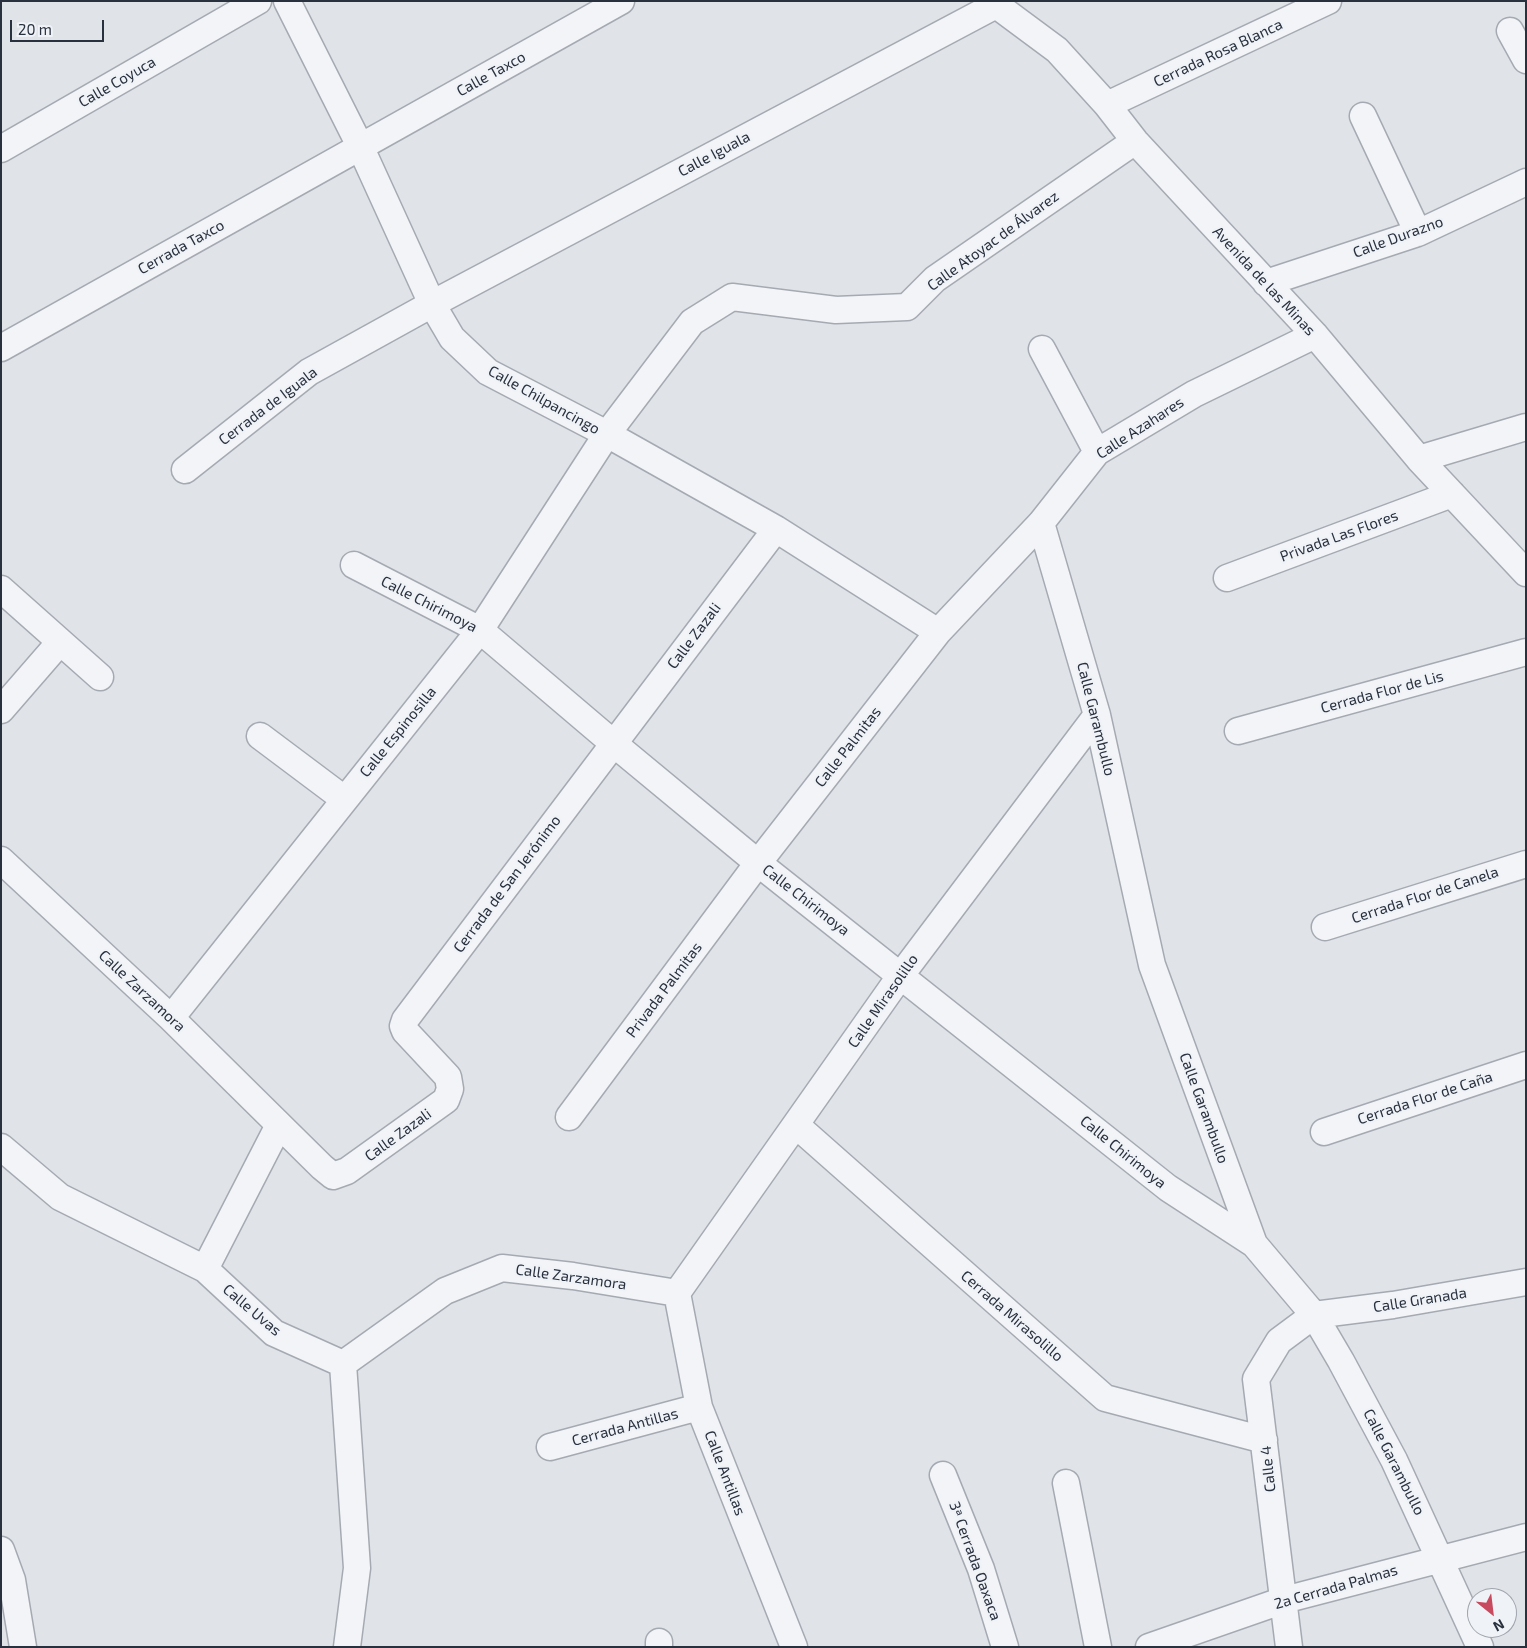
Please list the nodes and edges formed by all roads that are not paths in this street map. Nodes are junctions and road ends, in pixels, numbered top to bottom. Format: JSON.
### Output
{"nodes":[{"id":1,"x":258,"y":1,"type":"edge"},
{"id":2,"x":287,"y":1,"type":"edge"},
{"id":3,"x":621,"y":1,"type":"edge"},
{"id":4,"x":1328,"y":1,"type":"edge"},
{"id":5,"x":993,"y":3,"type":"edge"},
{"id":6,"x":1510,"y":31,"type":"dead end"},
{"id":7,"x":1526,"y":60,"type":"edge"},
{"id":8,"x":1107,"y":104,"type":"junction"},
{"id":9,"x":1363,"y":116,"type":"dead end"},
{"id":10,"x":1135,"y":141,"type":"junction"},
{"id":11,"x":360,"y":146,"type":"junction"},
{"id":12,"x":1,"y":149,"type":"edge"},
{"id":13,"x":1526,"y":182,"type":"edge"},
{"id":14,"x":1418,"y":233,"type":"junction"},
{"id":15,"x":1266,"y":283,"type":"junction"},
{"id":16,"x":432,"y":304,"type":"junction"},
{"id":17,"x":1315,"y":335,"type":"junction"},
{"id":18,"x":1,"y":348,"type":"edge"},
{"id":19,"x":1042,"y":348,"type":"dead end"},
{"id":20,"x":1526,"y":428,"type":"edge"},
{"id":21,"x":607,"y":434,"type":"junction"},
{"id":22,"x":1097,"y":452,"type":"junction"},
{"id":23,"x":1419,"y":459,"type":"junction"},
{"id":24,"x":185,"y":470,"type":"dead end"},
{"id":25,"x":1452,"y":494,"type":"junction"},
{"id":26,"x":1041,"y":523,"type":"junction"},
{"id":27,"x":776,"y":529,"type":"junction"},
{"id":28,"x":354,"y":565,"type":"dead end"},
{"id":29,"x":1526,"y":573,"type":"edge"},
{"id":30,"x":1227,"y":578,"type":"dead end"},
{"id":31,"x":1,"y":589,"type":"edge"},
{"id":32,"x":480,"y":630,"type":"junction"},
{"id":33,"x":938,"y":632,"type":"junction"},
{"id":34,"x":60,"y":642,"type":"junction"},
{"id":35,"x":1526,"y":652,"type":"edge"},
{"id":36,"x":100,"y":677,"type":"dead end"},
{"id":37,"x":1,"y":710,"type":"edge"},
{"id":38,"x":1097,"y":715,"type":"junction"},
{"id":39,"x":1238,"y":731,"type":"dead end"},
{"id":40,"x":260,"y":736,"type":"dead end"},
{"id":41,"x":613,"y":743,"type":"junction"},
{"id":42,"x":344,"y":799,"type":"junction"},
{"id":43,"x":1,"y":860,"type":"edge"},
{"id":44,"x":758,"y":862,"type":"junction"},
{"id":45,"x":1526,"y":864,"type":"edge"},
{"id":46,"x":1325,"y":927,"type":"dead end"},
{"id":47,"x":901,"y":975,"type":"junction"},
{"id":48,"x":171,"y":1018,"type":"junction"},
{"id":49,"x":403,"y":1026,"type":"joint"},
{"id":50,"x":1526,"y":1065,"type":"edge"},
{"id":51,"x":569,"y":1116,"type":"dead end"},
{"id":52,"x":796,"y":1125,"type":"junction"},
{"id":53,"x":279,"y":1126,"type":"junction"},
{"id":54,"x":1324,"y":1132,"type":"dead end"},
{"id":55,"x":1,"y":1147,"type":"edge"},
{"id":56,"x":1254,"y":1244,"type":"junction"},
{"id":57,"x":205,"y":1269,"type":"junction"},
{"id":58,"x":1526,"y":1282,"type":"edge"},
{"id":59,"x":677,"y":1293,"type":"junction"},
{"id":60,"x":1314,"y":1315,"type":"junction"},
{"id":61,"x":343,"y":1364,"type":"junction"},
{"id":62,"x":700,"y":1408,"type":"junction"},
{"id":63,"x":1264,"y":1440,"type":"junction"},
{"id":64,"x":550,"y":1447,"type":"dead end"},
{"id":65,"x":943,"y":1475,"type":"dead end"},
{"id":66,"x":1066,"y":1483,"type":"dead end"},
{"id":67,"x":1526,"y":1537,"type":"edge"},
{"id":68,"x":1,"y":1550,"type":"edge"},
{"id":69,"x":1441,"y":1558,"type":"junction"},
{"id":70,"x":1284,"y":1600,"type":"junction"},
{"id":71,"x":23,"y":1647,"type":"edge"},
{"id":72,"x":347,"y":1647,"type":"edge"},
{"id":73,"x":794,"y":1647,"type":"edge"},
{"id":74,"x":1005,"y":1647,"type":"edge"},
{"id":75,"x":1098,"y":1647,"type":"edge"},
{"id":76,"x":1149,"y":1647,"type":"edge"},
{"id":77,"x":1289,"y":1647,"type":"edge"},
{"id":78,"x":1480,"y":1647,"type":"edge"}],
"edges":[{"from":1,"to":12,"type":"street","name":"Calle Coyuca"},
{"from":2,"to":11,"type":"street","name":"Calle Chilpancingo"},
{"from":3,"to":11,"type":"street","name":"Calle Taxco"},
{"from":4,"to":8,"type":"street","name":"Cerrada Rosa Blanca"},
{"from":5,"to":8,"type":"street","name":"Avenida de las Minas"},
{"from":5,"to":16,"type":"street","name":"Calle Iguala"},
{"from":6,"to":7,"type":"street"},
{"from":8,"to":10,"type":"street","name":"Avenida de las Minas"},
{"from":9,"to":14,"type":"street"},
{"from":10,"to":15,"type":"street","name":"Avenida de las Minas"},
{"from":10,"to":21,"type":"street","name":"Calle Atoyac de Álvarez"},
{"from":11,"to":16,"type":"street","name":"Calle Chilpancingo"},
{"from":11,"to":18,"type":"street","name":"Cerrada Taxco"},
{"from":13,"to":14,"type":"street","name":"Calle Durazno"},
{"from":14,"to":15,"type":"street","name":"Calle Durazno"},
{"from":15,"to":17,"type":"street","name":"Avenida de las Minas"},
{"from":16,"to":21,"type":"street","name":"Calle Chilpancingo"},
{"from":16,"to":24,"type":"street","name":"Cerrada de Iguala"},
{"from":17,"to":22,"type":"street","name":"Calle Azahares"},
{"from":17,"to":23,"type":"street","name":"Avenida de las Minas"},
{"from":19,"to":22,"type":"street"},
{"from":20,"to":23,"type":"street"},
{"from":21,"to":27,"type":"street","name":"Calle Chilpancingo"},
{"from":21,"to":32,"type":"street","name":"Calle Espinosilla"},
{"from":22,"to":26,"type":"street","name":"Calle Azahares"},
{"from":23,"to":25,"type":"street","name":"Avenida de las Minas"},
{"from":25,"to":29,"type":"street","name":"Avenida de las Minas"},
{"from":25,"to":30,"type":"street","name":"Privada Las Flores"},
{"from":26,"to":33,"type":"street","name":"Calle Azahares"},
{"from":26,"to":38,"type":"street","name":"Calle Garambullo"},
{"from":27,"to":33,"type":"street","name":"Calle Chilpancingo"},
{"from":27,"to":41,"type":"street","name":"Calle Zazali"},
{"from":28,"to":32,"type":"street","name":"Calle Chirimoya"},
{"from":31,"to":34,"type":"street"},
{"from":32,"to":41,"type":"street","name":"Calle Chirimoya"},
{"from":32,"to":42,"type":"street","name":"Calle Espinosilla"},
{"from":33,"to":44,"type":"street","name":"Calle Palmitas"},
{"from":34,"to":36,"type":"street"},
{"from":34,"to":37,"type":"street"},
{"from":35,"to":39,"type":"street","name":"Cerrada Flor de Lis"},
{"from":38,"to":47,"type":"street","name":"Calle Mirasolillo"},
{"from":38,"to":56,"type":"street","name":"Calle Garambullo"},
{"from":40,"to":42,"type":"street"},
{"from":41,"to":44,"type":"street","name":"Calle Chirimoya"},
{"from":41,"to":49,"type":"street","name":"Cerrada de San Jerónimo"},
{"from":42,"to":48,"type":"street","name":"Calle Espinosilla"},
{"from":43,"to":48,"type":"street","name":"Calle Zarzamora"},
{"from":44,"to":47,"type":"street","name":"Calle Chirimoya"},
{"from":44,"to":51,"type":"street","name":"Privada Palmitas"},
{"from":45,"to":46,"type":"street","name":"Cerrada Flor de Canela"},
{"from":47,"to":52,"type":"street","name":"Calle Mirasolillo"},
{"from":47,"to":56,"type":"street","name":"Calle Chirimoya"},
{"from":48,"to":53,"type":"street","name":"Calle Zarzamora"},
{"from":49,"to":53,"type":"street","name":"Calle Zazali"},
{"from":50,"to":54,"type":"street","name":"Cerrada Flor de Caña"},
{"from":52,"to":59,"type":"street","name":"Calle Mirasolillo"},
{"from":52,"to":63,"type":"street","name":"Cerrada Mirasolillo"},
{"from":53,"to":57,"type":"street"},
{"from":55,"to":57,"type":"street","name":"Calle Uvas"},
{"from":56,"to":60,"type":"street","name":"Calle Garambullo"},
{"from":57,"to":61,"type":"street","name":"Calle Uvas"},
{"from":58,"to":60,"type":"street","name":"Calle Granada"},
{"from":59,"to":61,"type":"street","name":"Calle Zarzamora"},
{"from":59,"to":62,"type":"street","name":"Calle Antillas"},
{"from":60,"to":63,"type":"street","name":"Calle 4"},
{"from":60,"to":69,"type":"street","name":"Calle Garambullo"},
{"from":61,"to":72,"type":"street"},
{"from":62,"to":64,"type":"street","name":"Cerrada Antillas"},
{"from":62,"to":73,"type":"street","name":"Calle Antillas"},
{"from":63,"to":70,"type":"street","name":"Calle 4"},
{"from":65,"to":74,"type":"street","name":"3ª Cerrada Oaxaca"},
{"from":66,"to":75,"type":"street"},
{"from":67,"to":69,"type":"street","name":"2a Cerrada Palmas"},
{"from":68,"to":71,"type":"street"},
{"from":69,"to":70,"type":"street","name":"2a Cerrada Palmas"},
{"from":69,"to":78,"type":"street","name":"Calle Garambullo"},
{"from":70,"to":76,"type":"street","name":"2a Cerrada Palmas"},
{"from":70,"to":77,"type":"street","name":"Calle 4"}]}
